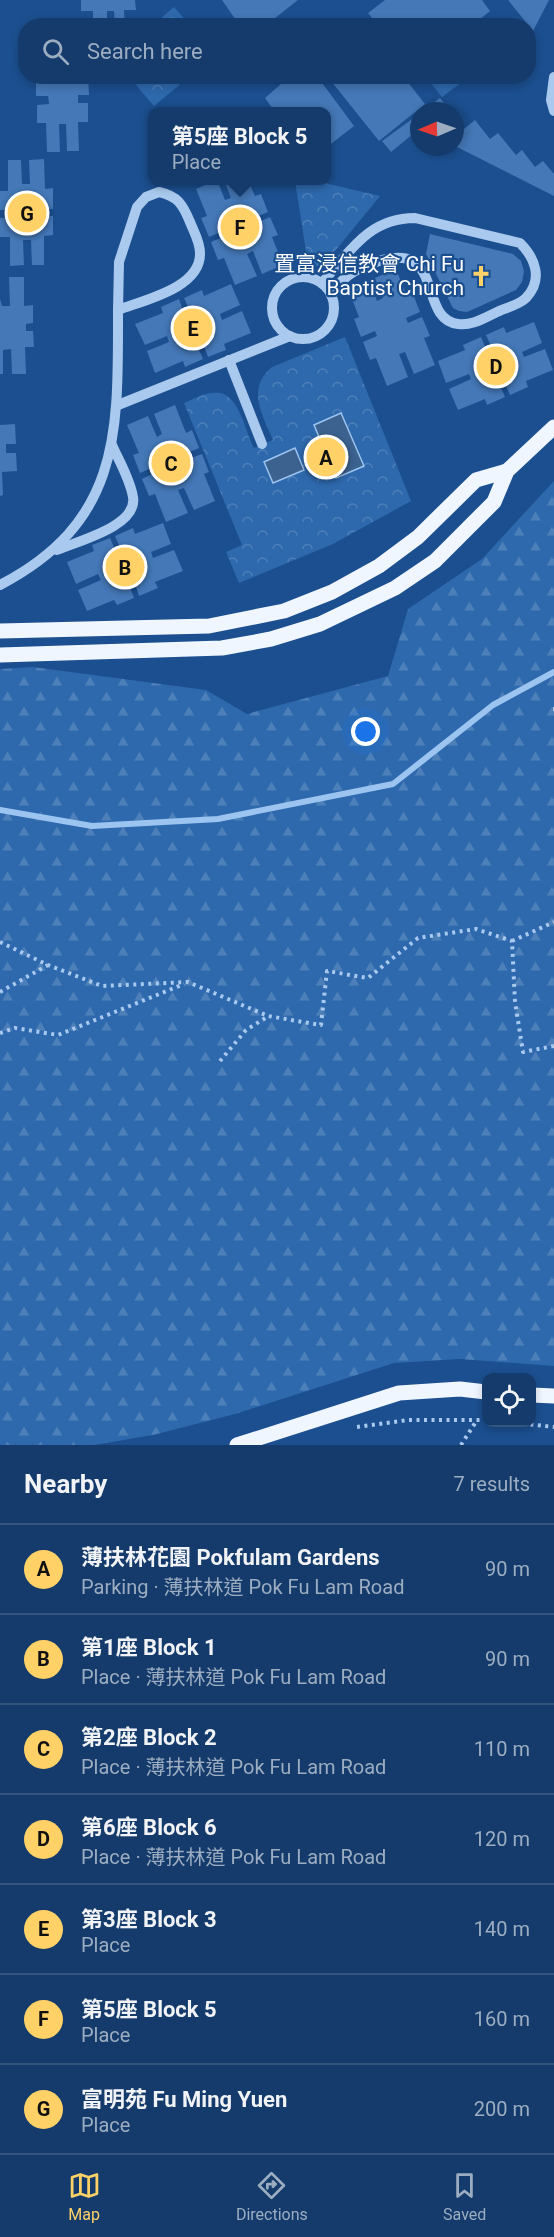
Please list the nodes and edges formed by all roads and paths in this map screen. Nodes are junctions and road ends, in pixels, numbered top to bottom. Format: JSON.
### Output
{"nodes":[{"id":1,"x":554,"y":83,"type":"edge"},
{"id":2,"x":554,"y":111,"type":"edge"},
{"id":3,"x":322,"y":283,"type":"junction"},
{"id":4,"x":331,"y":295,"type":"junction"},
{"id":5,"x":118,"y":310,"type":"junction"},
{"id":6,"x":290,"y":336,"type":"junction"},
{"id":7,"x":229,"y":360,"type":"junction"},
{"id":8,"x":118,"y":405,"type":"junction"},
{"id":9,"x":554,"y":427,"type":"edge"},
{"id":10,"x":262,"y":444,"type":"dead end"},
{"id":11,"x":112,"y":445,"type":"junction"},
{"id":12,"x":507,"y":471,"type":"junction"},
{"id":13,"x":53,"y":552,"type":"junction"},
{"id":14,"x":0,"y":585,"type":"edge"},
{"id":15,"x":0,"y":631,"type":"edge"},
{"id":16,"x":0,"y":654,"type":"edge"},
{"id":17,"x":554,"y":922,"type":"edge"},
{"id":18,"x":513,"y":941,"type":"junction"},
{"id":19,"x":0,"y":942,"type":"edge"},
{"id":20,"x":48,"y":965,"type":"junction"},
{"id":21,"x":188,"y":982,"type":"junction"},
{"id":22,"x":0,"y":992,"type":"edge"},
{"id":23,"x":268,"y":1016,"type":"junction"},
{"id":24,"x":0,"y":1033,"type":"edge"},
{"id":25,"x":554,"y":1046,"type":"edge"},
{"id":26,"x":220,"y":1061,"type":"dead end"},
{"id":27,"x":482,"y":1392,"type":"edge"},
{"id":28,"x":536,"y":1395,"type":"edge"},
{"id":29,"x":554,"y":1396,"type":"edge"},
{"id":30,"x":477,"y":1420,"type":"junction"},
{"id":31,"x":482,"y":1420,"type":"edge"},
{"id":32,"x":536,"y":1425,"type":"edge"},
{"id":33,"x":554,"y":1427,"type":"edge"},
{"id":34,"x":347,"y":1430,"type":"dead end"},
{"id":35,"x":237,"y":1445,"type":"edge"},
{"id":36,"x":461,"y":1445,"type":"edge"}],
"edges":[{"from":1,"to":2,"type":"street"},
{"from":3,"to":4,"type":"street"},
{"from":3,"to":4,"type":"street"},
{"from":3,"to":6,"type":"street"},
{"from":4,"to":6,"type":"street"},
{"from":5,"to":5,"type":"street"},
{"from":5,"to":8,"type":"street"},
{"from":6,"to":7,"type":"street"},
{"from":7,"to":8,"type":"street"},
{"from":7,"to":10,"type":"street"},
{"from":8,"to":11,"type":"street"},
{"from":9,"to":12,"type":"main road"},
{"from":11,"to":13,"type":"street"},
{"from":11,"to":13,"type":"street"},
{"from":12,"to":15,"type":"main road"},
{"from":12,"to":16,"type":"main road"},
{"from":13,"to":14,"type":"street"},
{"from":17,"to":18,"type":"path"},
{"from":18,"to":23,"type":"path"},
{"from":18,"to":25,"type":"path"},
{"from":19,"to":20,"type":"path"},
{"from":20,"to":21,"type":"path"},
{"from":20,"to":22,"type":"path"},
{"from":21,"to":23,"type":"path"},
{"from":21,"to":24,"type":"path"},
{"from":23,"to":26,"type":"path"},
{"from":27,"to":35,"type":"main road"},
{"from":28,"to":29,"type":"main road"},
{"from":30,"to":31,"type":"path"},
{"from":30,"to":34,"type":"path"},
{"from":30,"to":36,"type":"path"},
{"from":32,"to":33,"type":"path"}]}
